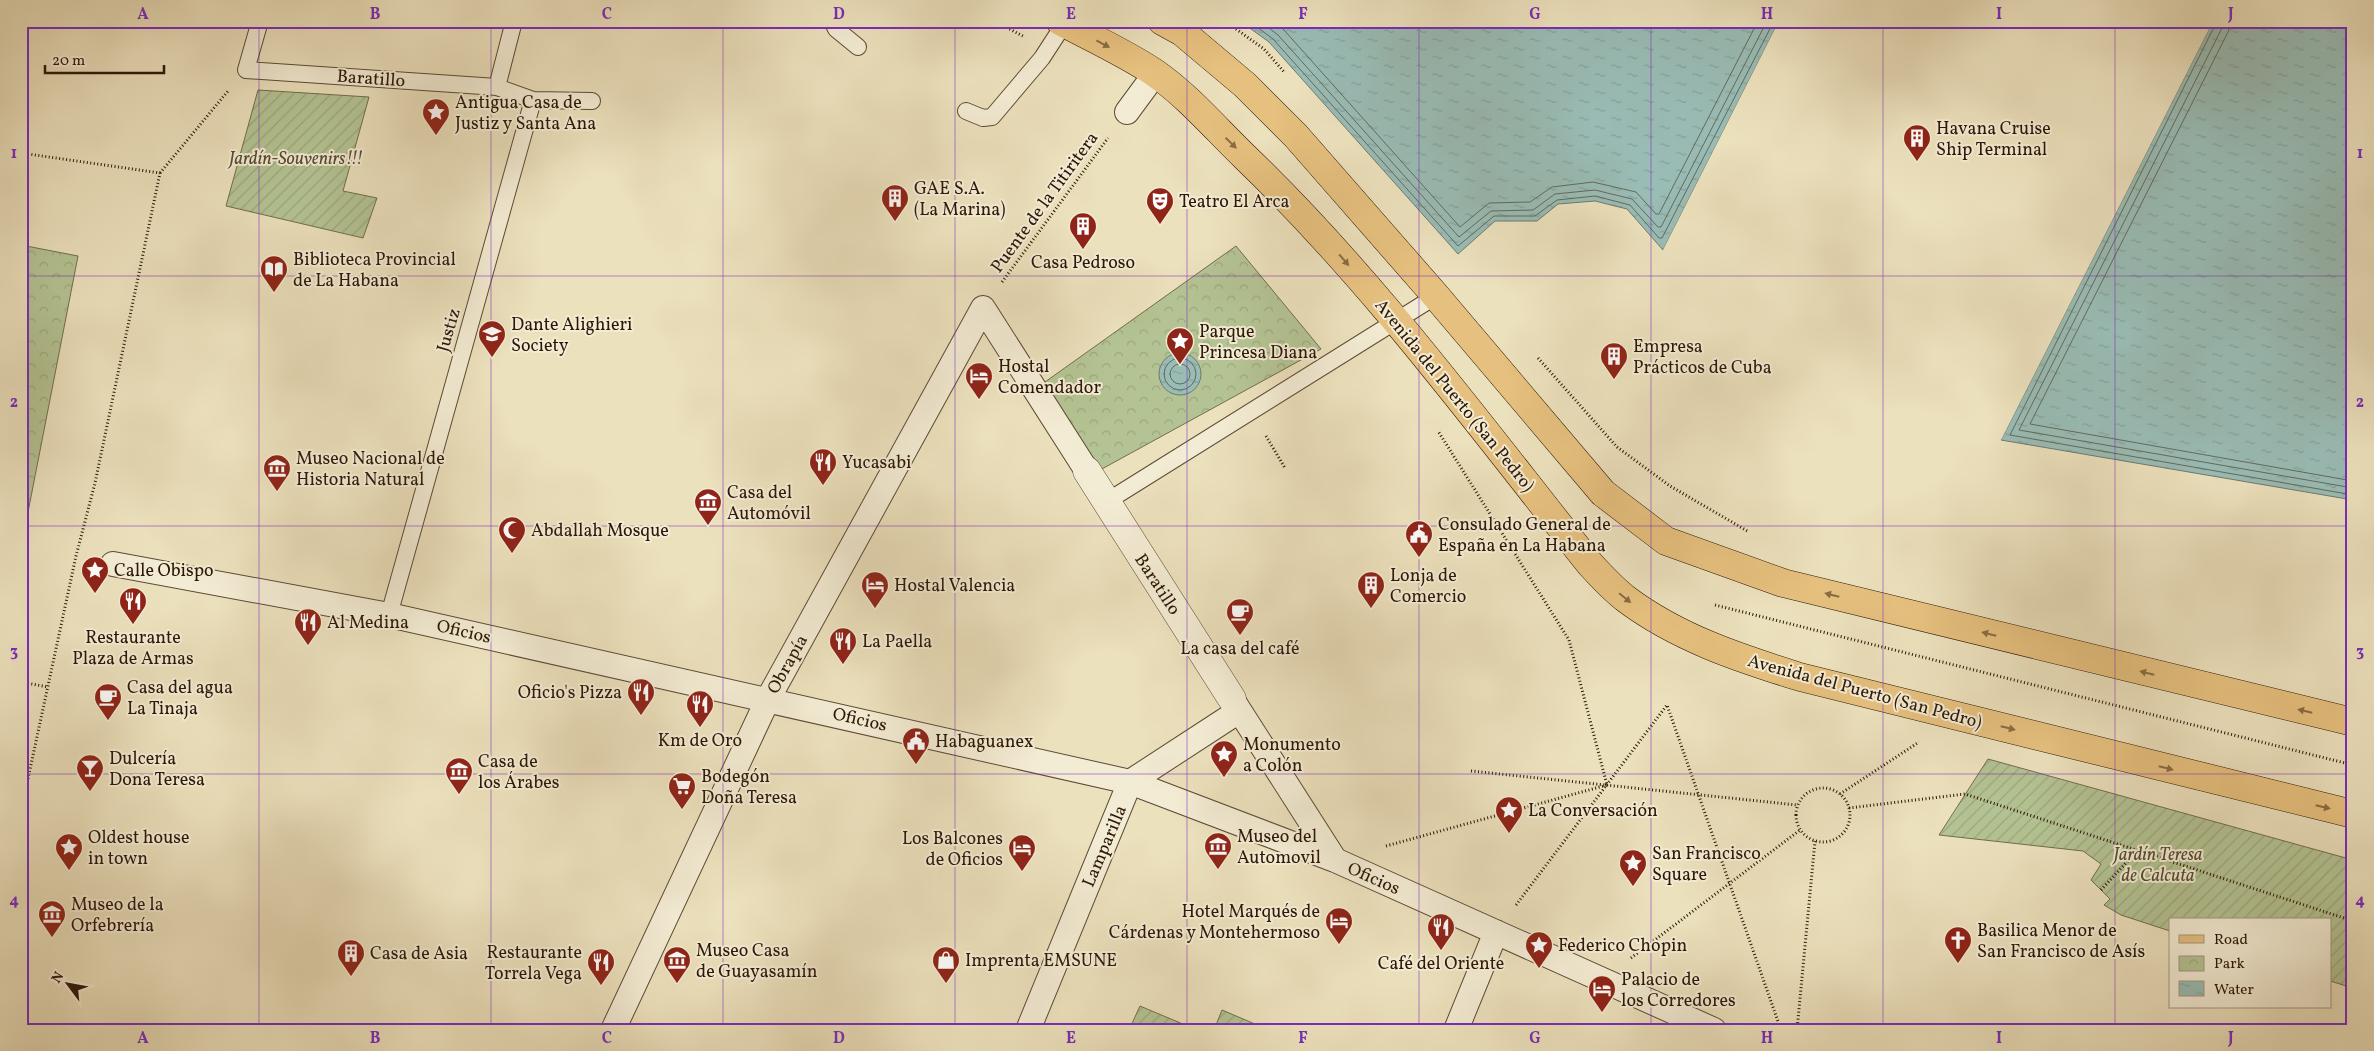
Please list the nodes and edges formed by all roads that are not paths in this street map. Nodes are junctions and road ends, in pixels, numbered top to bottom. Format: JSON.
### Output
{"nodes":[{"id":1,"x":260,"y":21,"type":"edge"},
{"id":2,"x":514,"y":21,"type":"edge"},
{"id":3,"x":832,"y":21,"type":"edge"},
{"id":4,"x":1162,"y":21,"type":"edge"},
{"id":5,"x":1064,"y":22,"type":"edge"},
{"id":6,"x":858,"y":47,"type":"dead end"},
{"id":7,"x":1155,"y":74,"type":"junction"},
{"id":8,"x":497,"y":86,"type":"junction"},
{"id":9,"x":533,"y":100,"type":"junction"},
{"id":10,"x":592,"y":101,"type":"dead end"},
{"id":11,"x":966,"y":111,"type":"dead end"},
{"id":12,"x":1127,"y":112,"type":"road end"},
{"id":13,"x":1436,"y":296,"type":"junction"},
{"id":14,"x":983,"y":308,"type":"joint"},
{"id":15,"x":1397,"y":320,"type":"junction"},
{"id":16,"x":1087,"y":471,"type":"joint"},
{"id":17,"x":1106,"y":502,"type":"junction"},
{"id":18,"x":113,"y":564,"type":"dead end"},
{"id":19,"x":389,"y":615,"type":"junction"},
{"id":20,"x":768,"y":699,"type":"junction"},
{"id":21,"x":1236,"y":705,"type":"junction"},
{"id":22,"x":2353,"y":722,"type":"edge"},
{"id":23,"x":1130,"y":782,"type":"junction"},
{"id":24,"x":2353,"y":814,"type":"edge"},
{"id":25,"x":1334,"y":860,"type":"junction"},
{"id":26,"x":1496,"y":932,"type":"junction"},
{"id":27,"x":614,"y":1030,"type":"edge"},
{"id":28,"x":1028,"y":1030,"type":"edge"},
{"id":29,"x":1456,"y":1030,"type":"edge"},
{"id":30,"x":1714,"y":1030,"type":"edge"}],
"edges":[{"from":1,"to":8,"type":"lane","name":"Baratillo"},
{"from":2,"to":8,"type":"lane"},
{"from":3,"to":6,"type":"lane"},
{"from":4,"to":13,"type":"main road"},
{"from":5,"to":7,"type":"main road","name":"Avenida del Puerto (San Pedro)","one_way":true},
{"from":5,"to":11,"type":"lane"},
{"from":7,"to":12,"type":"street"},
{"from":7,"to":15,"type":"main road","name":"Avenida del Puerto (San Pedro)","one_way":true},
{"from":8,"to":9,"type":"lane"},
{"from":9,"to":10,"type":"lane"},
{"from":9,"to":19,"type":"lane","name":"Justiz"},
{"from":13,"to":15,"type":"lane"},
{"from":22,"to":13,"type":"main road","one_way":true},
{"from":14,"to":16,"type":"street","name":"Baratillo"},
{"from":14,"to":20,"type":"street","name":"Obrapía"},
{"from":15,"to":17,"type":"lane"},
{"from":15,"to":24,"type":"main road","name":"Avenida del Puerto (San Pedro)","one_way":true},
{"from":16,"to":17,"type":"street","name":"Baratillo"},
{"from":17,"to":21,"type":"street","name":"Baratillo"},
{"from":18,"to":19,"type":"street","name":"Oficios"},
{"from":19,"to":20,"type":"street","name":"Oficios"},
{"from":20,"to":23,"type":"street","name":"Oficios"},
{"from":20,"to":27,"type":"street","name":"Obrapía"},
{"from":21,"to":23,"type":"street","name":"Lamparilla"},
{"from":21,"to":25,"type":"street","name":"Baratillo"},
{"from":23,"to":25,"type":"street","name":"Oficios"},
{"from":23,"to":28,"type":"street","name":"Lamparilla"},
{"from":25,"to":26,"type":"street","name":"Oficios"},
{"from":26,"to":29,"type":"street"},
{"from":26,"to":30,"type":"street","name":"Oficios"}]}
